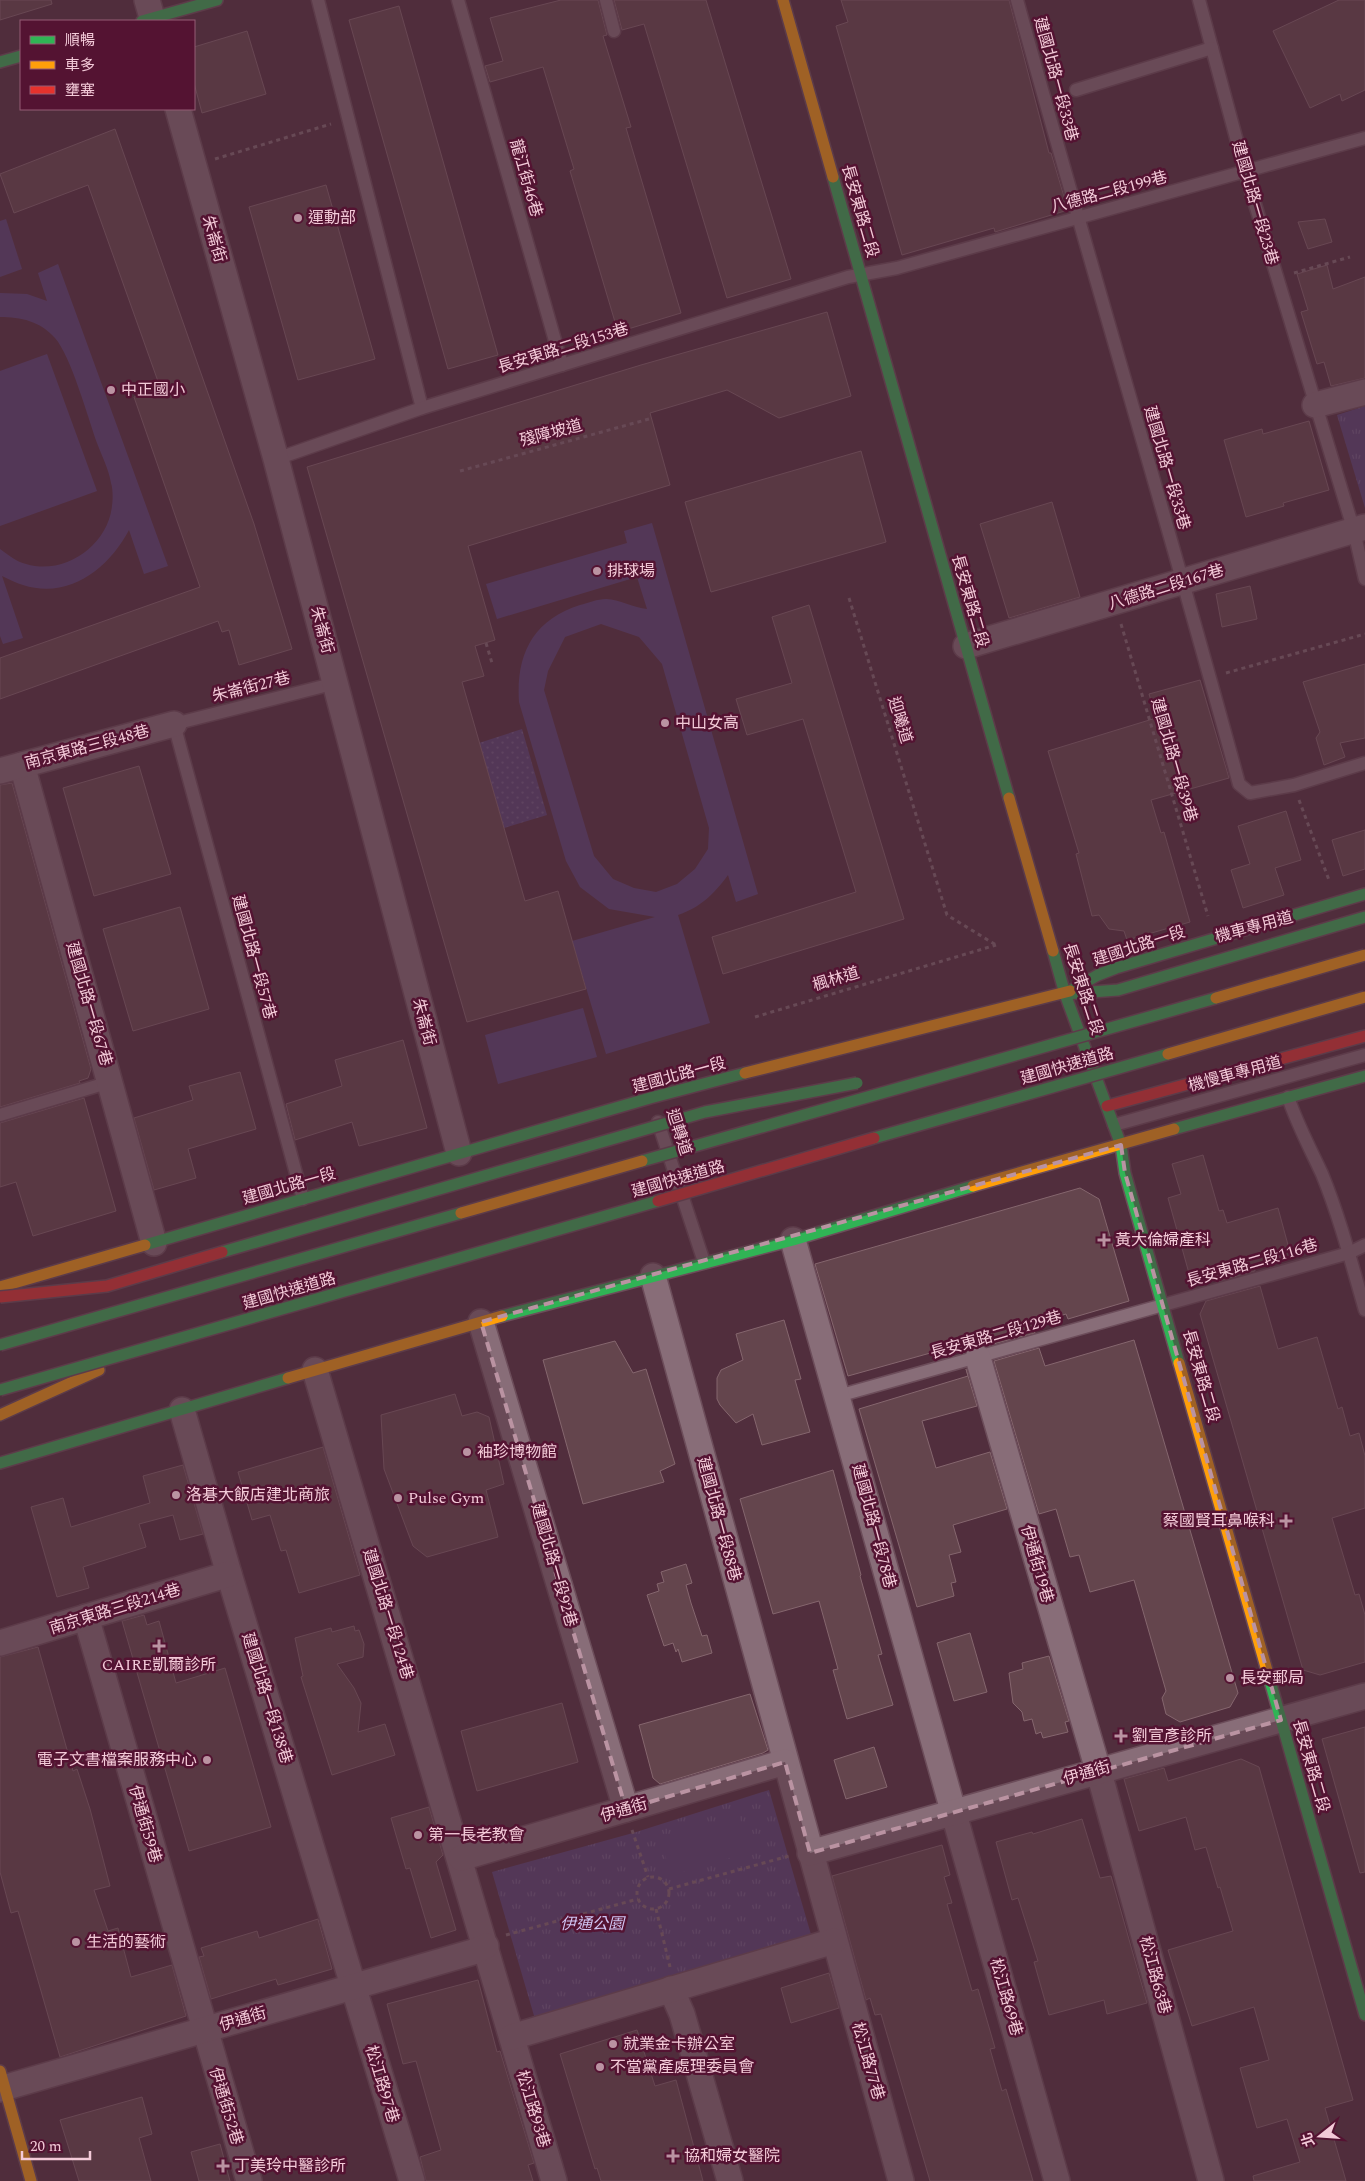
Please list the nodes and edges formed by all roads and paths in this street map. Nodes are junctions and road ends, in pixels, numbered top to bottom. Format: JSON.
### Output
{"nodes":[{"id":1,"x":217,"y":0,"type":"edge"},
{"id":2,"x":318,"y":0,"type":"edge"},
{"id":3,"x":458,"y":0,"type":"edge"},
{"id":4,"x":606,"y":0,"type":"edge"},
{"id":5,"x":783,"y":0,"type":"edge"},
{"id":6,"x":1017,"y":0,"type":"edge"},
{"id":7,"x":1199,"y":0,"type":"edge"},
{"id":8,"x":148,"y":15,"type":"edge"},
{"id":9,"x":614,"y":31,"type":"dead end"},
{"id":10,"x":1212,"y":48,"type":"junction"},
{"id":11,"x":20,"y":56,"type":"edge"},
{"id":12,"x":0,"y":62,"type":"edge"},
{"id":13,"x":1076,"y":90,"type":"dead end"},
{"id":14,"x":178,"y":110,"type":"edge"},
{"id":15,"x":348,"y":119,"type":"junction"},
{"id":16,"x":1365,"y":138,"type":"edge"},
{"id":17,"x":194,"y":166,"type":"junction"},
{"id":18,"x":1246,"y":171,"type":"junction"},
{"id":19,"x":1077,"y":218,"type":"junction"},
{"id":20,"x":1350,"y":257,"type":"dead end"},
{"id":21,"x":861,"y":276,"type":"junction"},
{"id":22,"x":1277,"y":278,"type":"junction"},
{"id":23,"x":562,"y":365,"type":"junction"},
{"id":24,"x":1365,"y":392,"type":"edge"},
{"id":25,"x":1315,"y":405,"type":"junction"},
{"id":26,"x":422,"y":408,"type":"junction"},
{"id":27,"x":648,"y":418,"type":"dead end"},
{"id":28,"x":276,"y":459,"type":"junction"},
{"id":29,"x":460,"y":471,"type":"dead end"},
{"id":30,"x":1359,"y":529,"type":"edge"},
{"id":31,"x":1365,"y":579,"type":"edge"},
{"id":32,"x":1184,"y":582,"type":"junction"},
{"id":33,"x":849,"y":598,"type":"dead end"},
{"id":34,"x":1115,"y":603,"type":"junction"},
{"id":35,"x":1365,"y":634,"type":"edge"},
{"id":36,"x":486,"y":643,"type":"dead end"},
{"id":37,"x":980,"y":643,"type":"junction"},
{"id":38,"x":492,"y":663,"type":"dead end"},
{"id":39,"x":1210,"y":677,"type":"junction"},
{"id":40,"x":336,"y":683,"type":"junction"},
{"id":41,"x":174,"y":724,"type":"junction"},
{"id":42,"x":1365,"y":763,"type":"edge"},
{"id":43,"x":11,"y":768,"type":"edge"},
{"id":44,"x":1294,"y":785,"type":"junction"},
{"id":45,"x":1332,"y":886,"type":"dead end"},
{"id":46,"x":1365,"y":894,"type":"edge"},
{"id":47,"x":1365,"y":912,"type":"edge"},
{"id":48,"x":1365,"y":917,"type":"edge"},
{"id":49,"x":1210,"y":923,"type":"dead end"},
{"id":50,"x":1365,"y":955,"type":"edge"},
{"id":51,"x":924,"y":966,"type":"joint"},
{"id":52,"x":1082,"y":985,"type":"junction"},
{"id":53,"x":1065,"y":994,"type":"junction"},
{"id":54,"x":1365,"y":997,"type":"edge"},
{"id":55,"x":754,"y":1017,"type":"dead end"},
{"id":56,"x":1365,"y":1036,"type":"edge"},
{"id":57,"x":1023,"y":1052,"type":"junction"},
{"id":58,"x":1365,"y":1056,"type":"edge"},
{"id":59,"x":908,"y":1073,"type":"dead end"},
{"id":60,"x":1365,"y":1076,"type":"edge"},
{"id":61,"x":869,"y":1081,"type":"dead end"},
{"id":62,"x":110,"y":1082,"type":"junction"},
{"id":63,"x":1288,"y":1097,"type":"junction"},
{"id":64,"x":650,"y":1098,"type":"junction"},
{"id":65,"x":1107,"y":1106,"type":"junction"},
{"id":66,"x":0,"y":1115,"type":"edge"},
{"id":67,"x":1114,"y":1125,"type":"junction"},
{"id":68,"x":1122,"y":1145,"type":"junction"},
{"id":69,"x":459,"y":1153,"type":"junction"},
{"id":70,"x":303,"y":1199,"type":"junction"},
{"id":71,"x":792,"y":1240,"type":"junction"},
{"id":72,"x":154,"y":1243,"type":"junction"},
{"id":73,"x":1365,"y":1245,"type":"edge"},
{"id":74,"x":1349,"y":1253,"type":"junction"},
{"id":75,"x":704,"y":1262,"type":"junction"},
{"id":76,"x":653,"y":1276,"type":"junction"},
{"id":77,"x":0,"y":1287,"type":"edge"},
{"id":78,"x":0,"y":1297,"type":"edge"},
{"id":79,"x":1164,"y":1305,"type":"junction"},
{"id":80,"x":1365,"y":1310,"type":"edge"},
{"id":81,"x":481,"y":1322,"type":"junction"},
{"id":82,"x":0,"y":1345,"type":"edge"},
{"id":83,"x":143,"y":1350,"type":"junction"},
{"id":84,"x":978,"y":1358,"type":"junction"},
{"id":85,"x":315,"y":1370,"type":"junction"},
{"id":86,"x":0,"y":1390,"type":"edge"},
{"id":87,"x":838,"y":1396,"type":"junction"},
{"id":88,"x":182,"y":1410,"type":"junction"},
{"id":89,"x":0,"y":1416,"type":"edge"},
{"id":90,"x":0,"y":1463,"type":"edge"},
{"id":91,"x":229,"y":1574,"type":"junction"},
{"id":92,"x":86,"y":1617,"type":"junction"},
{"id":93,"x":0,"y":1643,"type":"edge"},
{"id":94,"x":1365,"y":1696,"type":"edge"},
{"id":95,"x":1281,"y":1720,"type":"junction"},
{"id":96,"x":785,"y":1762,"type":"junction"},
{"id":97,"x":1098,"y":1770,"type":"junction"},
{"id":98,"x":953,"y":1813,"type":"junction"},
{"id":99,"x":628,"y":1817,"type":"junction"},
{"id":100,"x":801,"y":1854,"type":"junction"},
{"id":101,"x":460,"y":1858,"type":"junction"},
{"id":102,"x":648,"y":1877,"type":"junction"},
{"id":103,"x":669,"y":1889,"type":"junction"},
{"id":104,"x":638,"y":1899,"type":"junction"},
{"id":105,"x":656,"y":1909,"type":"junction"},
{"id":106,"x":494,"y":1941,"type":"junction"},
{"id":107,"x":834,"y":1941,"type":"junction"},
{"id":108,"x":672,"y":1981,"type":"junction"},
{"id":109,"x":353,"y":1987,"type":"junction"},
{"id":110,"x":1365,"y":2015,"type":"edge"},
{"id":111,"x":204,"y":2030,"type":"junction"},
{"id":112,"x":512,"y":2037,"type":"junction"},
{"id":113,"x":1,"y":2082,"type":"edge"},
{"id":114,"x":31,"y":2181,"type":"edge"},
{"id":115,"x":248,"y":2181,"type":"edge"},
{"id":116,"x":412,"y":2181,"type":"edge"},
{"id":117,"x":554,"y":2181,"type":"edge"},
{"id":118,"x":730,"y":2181,"type":"edge"},
{"id":119,"x":901,"y":2181,"type":"edge"},
{"id":120,"x":1057,"y":2181,"type":"edge"},
{"id":121,"x":1212,"y":2181,"type":"edge"}],
"edges":[{"from":1,"to":8,"type":"main road"},
{"from":2,"to":15,"type":"lane"},
{"from":3,"to":23,"type":"lane","name":"龍江街46巷"},
{"from":4,"to":9,"type":"lane"},
{"from":5,"to":21,"type":"main road","name":"長安東路二段"},
{"from":6,"to":19,"type":"lane","name":"建國北路一段33巷"},
{"from":7,"to":10,"type":"lane","name":"建國北路一段23巷"},
{"from":10,"to":13,"type":"lane"},
{"from":10,"to":18,"type":"lane","name":"建國北路一段23巷"},
{"from":11,"to":12,"type":"main road"},
{"from":14,"to":17,"type":"street","name":"朱崙街"},
{"from":15,"to":17,"type":"path"},
{"from":15,"to":26,"type":"lane"},
{"from":16,"to":18,"type":"lane","name":"八德路二段199巷"},
{"from":17,"to":28,"type":"street","name":"朱崙街"},
{"from":18,"to":19,"type":"lane","name":"八德路二段199巷"},
{"from":18,"to":22,"type":"lane","name":"建國北路一段23巷"},
{"from":19,"to":21,"type":"lane","name":"八德路二段199巷"},
{"from":19,"to":32,"type":"lane","name":"建國北路一段33巷"},
{"from":20,"to":22,"type":"path"},
{"from":21,"to":23,"type":"lane","name":"長安東路二段153巷"},
{"from":21,"to":37,"type":"main road","name":"長安東路二段"},
{"from":22,"to":25,"type":"lane","name":"建國北路一段23巷"},
{"from":23,"to":26,"type":"lane","name":"長安東路二段153巷"},
{"from":24,"to":25,"type":"street"},
{"from":25,"to":30,"type":"lane","name":"建國北路一段23巷"},
{"from":26,"to":28,"type":"lane","name":"長安東路二段153巷"},
{"from":27,"to":29,"type":"path","name":"殘障坡道"},
{"from":28,"to":40,"type":"street","name":"朱崙街"},
{"from":30,"to":31,"type":"lane","name":"建國北路一段23巷"},
{"from":30,"to":32,"type":"street","name":"八德路二段167巷"},
{"from":32,"to":34,"type":"street","name":"八德路二段167巷"},
{"from":32,"to":39,"type":"lane","name":"建國北路一段33巷"},
{"from":33,"to":51,"type":"path","name":"迎曦道"},
{"from":34,"to":37,"type":"street","name":"八德路二段167巷"},
{"from":34,"to":49,"type":"path","name":"建國北路一段39巷"},
{"from":35,"to":39,"type":"path"},
{"from":36,"to":38,"type":"path"},
{"from":37,"to":53,"type":"main road","name":"長安東路二段"},
{"from":39,"to":44,"type":"lane","name":"建國北路一段33巷"},
{"from":40,"to":41,"type":"lane","name":"朱崙街27巷"},
{"from":40,"to":69,"type":"street","name":"朱崙街"},
{"from":41,"to":43,"type":"street","name":"南京東路三段48巷"},
{"from":41,"to":70,"type":"lane","name":"建國北路一段57巷"},
{"from":42,"to":44,"type":"lane","name":"建國北路一段33巷"},
{"from":43,"to":62,"type":"street","name":"建國北路一段67巷"},
{"from":44,"to":45,"type":"path"},
{"from":46,"to":52,"type":"main road","name":"建國北路一段"},
{"from":47,"to":52,"type":"lane","name":"機車專用道"},
{"from":48,"to":52,"type":"main road"},
{"from":50,"to":57,"type":"main road","name":"建國快速道路","bridge":true},
{"from":51,"to":55,"type":"path","name":"楓林道"},
{"from":52,"to":53,"type":"lane","name":"機車專用道"},
{"from":53,"to":64,"type":"main road","name":"建國北路一段"},
{"from":53,"to":65,"type":"main road","name":"長安東路二段"},
{"from":54,"to":83,"type":"main road","name":"建國快速道路","bridge":true},
{"from":56,"to":65,"type":"main road"},
{"from":57,"to":59,"type":"main road","bridge":true},
{"from":57,"to":82,"type":"main road","name":"建國快速道路","bridge":true},
{"from":58,"to":67,"type":"lane","name":"機慢車專用道"},
{"from":60,"to":63,"type":"main road"},
{"from":61,"to":78,"type":"main road","bridge":true},
{"from":62,"to":66,"type":"lane"},
{"from":62,"to":72,"type":"street","name":"建國北路一段67巷"},
{"from":63,"to":68,"type":"main road"},
{"from":63,"to":74,"type":"lane"},
{"from":64,"to":69,"type":"main road","name":"建國北路一段"},
{"from":64,"to":75,"type":"lane","name":"迴轉道"},
{"from":65,"to":67,"type":"main road","name":"長安東路二段"},
{"from":67,"to":68,"type":"main road","name":"長安東路二段"},
{"from":68,"to":71,"type":"main road"},
{"from":68,"to":79,"type":"main road","name":"長安東路二段"},
{"from":69,"to":70,"type":"main road","name":"建國北路一段"},
{"from":70,"to":72,"type":"main road","name":"建國北路一段"},
{"from":71,"to":75,"type":"main road"},
{"from":71,"to":87,"type":"street","name":"建國北路一段78巷"},
{"from":72,"to":77,"type":"main road","name":"建國北路一段"},
{"from":73,"to":74,"type":"lane","name":"長安東路二段116巷"},
{"from":74,"to":79,"type":"lane","name":"長安東路二段116巷"},
{"from":74,"to":80,"type":"lane"},
{"from":75,"to":76,"type":"main road"},
{"from":76,"to":81,"type":"main road"},
{"from":76,"to":96,"type":"street","name":"建國北路一段88巷"},
{"from":79,"to":84,"type":"lane","name":"長安東路二段129巷"},
{"from":79,"to":95,"type":"main road","name":"長安東路二段"},
{"from":81,"to":85,"type":"main road"},
{"from":81,"to":99,"type":"street","name":"建國北路一段92巷"},
{"from":83,"to":86,"type":"main road","name":"建國快速道路","bridge":true},
{"from":83,"to":89,"type":"main road","bridge":true},
{"from":84,"to":87,"type":"lane","name":"長安東路二段129巷"},
{"from":84,"to":97,"type":"street","name":"伊通街19巷"},
{"from":85,"to":88,"type":"main road"},
{"from":85,"to":101,"type":"street","name":"建國北路一段124巷"},
{"from":87,"to":98,"type":"street","name":"建國北路一段78巷"},
{"from":88,"to":90,"type":"main road"},
{"from":88,"to":91,"type":"street","name":"建國北路一段138巷"},
{"from":91,"to":92,"type":"street","name":"南京東路三段214巷"},
{"from":91,"to":109,"type":"street","name":"建國北路一段138巷"},
{"from":92,"to":93,"type":"street","name":"南京東路三段214巷"},
{"from":92,"to":111,"type":"street","name":"伊通街59巷"},
{"from":94,"to":95,"type":"street","name":"伊通街"},
{"from":95,"to":97,"type":"street","name":"伊通街"},
{"from":95,"to":110,"type":"main road","name":"長安東路二段"},
{"from":96,"to":99,"type":"street","name":"伊通街"},
{"from":96,"to":100,"type":"street"},
{"from":97,"to":98,"type":"street","name":"伊通街"},
{"from":97,"to":121,"type":"street","name":"松江路63巷"},
{"from":98,"to":100,"type":"street","name":"伊通街"},
{"from":98,"to":120,"type":"street","name":"松江路69巷"},
{"from":99,"to":101,"type":"street","name":"伊通街"},
{"from":99,"to":102,"type":"path"},
{"from":100,"to":103,"type":"path"},
{"from":100,"to":107,"type":"street"},
{"from":101,"to":106,"type":"street"},
{"from":102,"to":103,"type":"path"},
{"from":102,"to":104,"type":"path"},
{"from":103,"to":105,"type":"path"},
{"from":104,"to":105,"type":"path"},
{"from":104,"to":106,"type":"path"},
{"from":105,"to":108,"type":"path"},
{"from":106,"to":109,"type":"street","name":"伊通街"},
{"from":106,"to":112,"type":"street"},
{"from":107,"to":108,"type":"street"},
{"from":107,"to":119,"type":"street","name":"松江路77巷"},
{"from":108,"to":112,"type":"street"},
{"from":108,"to":118,"type":"street"},
{"from":109,"to":111,"type":"street","name":"伊通街"},
{"from":109,"to":116,"type":"street","name":"松江路97巷"},
{"from":111,"to":113,"type":"street","name":"伊通街"},
{"from":111,"to":115,"type":"street","name":"伊通街52巷"},
{"from":112,"to":117,"type":"street","name":"松江路93巷"},
{"from":113,"to":114,"type":"main road"}]}
